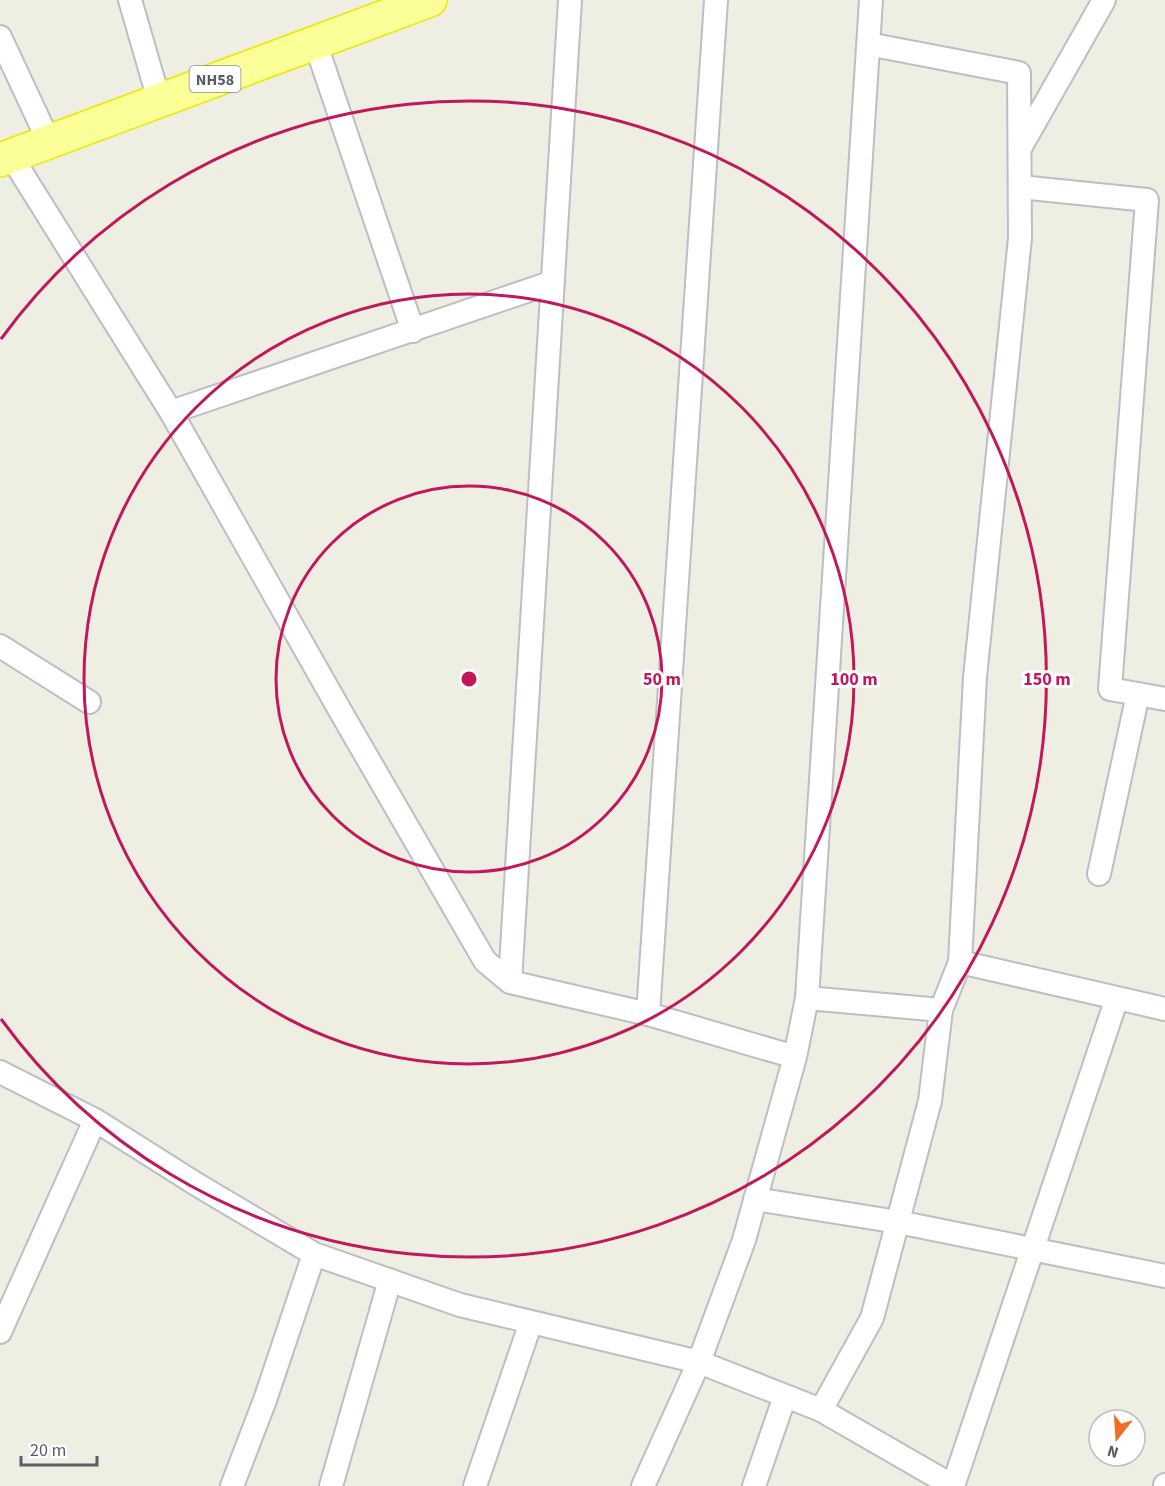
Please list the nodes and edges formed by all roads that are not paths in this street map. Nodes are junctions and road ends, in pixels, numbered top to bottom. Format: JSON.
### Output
{"nodes":[{"id":1,"x":130,"y":0,"type":"edge"},
{"id":2,"x":430,"y":0,"type":"edge"},
{"id":3,"x":570,"y":0,"type":"edge"},
{"id":4,"x":716,"y":0,"type":"edge"},
{"id":5,"x":871,"y":0,"type":"edge"},
{"id":6,"x":1104,"y":0,"type":"edge"},
{"id":7,"x":0,"y":37,"type":"edge"},
{"id":8,"x":315,"y":42,"type":"junction"},
{"id":9,"x":868,"y":44,"type":"junction"},
{"id":10,"x":159,"y":100,"type":"junction"},
{"id":11,"x":50,"y":142,"type":"junction"},
{"id":12,"x":1019,"y":150,"type":"junction"},
{"id":13,"x":5,"y":158,"type":"edge"},
{"id":14,"x":1020,"y":187,"type":"junction"},
{"id":15,"x":553,"y":282,"type":"junction"},
{"id":16,"x":413,"y":331,"type":"junction"},
{"id":17,"x":171,"y":412,"type":"junction"},
{"id":18,"x":0,"y":646,"type":"edge"},
{"id":19,"x":1138,"y":694,"type":"junction"},
{"id":20,"x":1165,"y":699,"type":"edge"},
{"id":21,"x":89,"y":702,"type":"dead end"},
{"id":22,"x":1100,"y":874,"type":"dead end"},
{"id":23,"x":960,"y":962,"type":"junction"},
{"id":24,"x":510,"y":982,"type":"junction"},
{"id":25,"x":807,"y":998,"type":"junction"},
{"id":26,"x":1117,"y":999,"type":"junction"},
{"id":27,"x":1165,"y":1009,"type":"edge"},
{"id":28,"x":940,"y":1010,"type":"junction"},
{"id":29,"x":648,"y":1014,"type":"junction"},
{"id":30,"x":795,"y":1057,"type":"junction"},
{"id":31,"x":0,"y":1072,"type":"edge"},
{"id":32,"x":95,"y":1120,"type":"junction"},
{"id":33,"x":755,"y":1199,"type":"junction"},
{"id":34,"x":898,"y":1222,"type":"junction"},
{"id":35,"x":1033,"y":1250,"type":"junction"},
{"id":36,"x":314,"y":1254,"type":"junction"},
{"id":37,"x":1165,"y":1275,"type":"edge"},
{"id":38,"x":390,"y":1280,"type":"junction"},
{"id":39,"x":531,"y":1322,"type":"junction"},
{"id":40,"x":0,"y":1332,"type":"edge"},
{"id":41,"x":699,"y":1362,"type":"junction"},
{"id":42,"x":785,"y":1395,"type":"junction"},
{"id":43,"x":821,"y":1410,"type":"junction"},
{"id":44,"x":232,"y":1486,"type":"edge"},
{"id":45,"x":331,"y":1486,"type":"edge"},
{"id":46,"x":476,"y":1486,"type":"edge"},
{"id":47,"x":643,"y":1486,"type":"edge"},
{"id":48,"x":754,"y":1486,"type":"edge"},
{"id":49,"x":953,"y":1486,"type":"edge"}],
"edges":[{"from":1,"to":10,"type":"street"},
{"from":2,"to":8,"type":"highway","number":"NH58"},
{"from":3,"to":15,"type":"street"},
{"from":4,"to":29,"type":"street"},
{"from":5,"to":9,"type":"street"},
{"from":6,"to":12,"type":"street"},
{"from":7,"to":11,"type":"street"},
{"from":8,"to":10,"type":"highway","number":"NH58"},
{"from":8,"to":16,"type":"street"},
{"from":9,"to":12,"type":"street"},
{"from":9,"to":25,"type":"street"},
{"from":10,"to":11,"type":"highway","number":"NH58"},
{"from":11,"to":13,"type":"highway","number":"NH58"},
{"from":12,"to":14,"type":"street"},
{"from":13,"to":17,"type":"street"},
{"from":14,"to":19,"type":"street"},
{"from":14,"to":23,"type":"street"},
{"from":15,"to":16,"type":"street"},
{"from":15,"to":24,"type":"street"},
{"from":16,"to":17,"type":"street"},
{"from":17,"to":24,"type":"street"},
{"from":18,"to":21,"type":"street"},
{"from":19,"to":20,"type":"street"},
{"from":19,"to":22,"type":"street"},
{"from":23,"to":26,"type":"street"},
{"from":23,"to":28,"type":"street"},
{"from":24,"to":29,"type":"street"},
{"from":25,"to":28,"type":"street"},
{"from":25,"to":30,"type":"street"},
{"from":26,"to":27,"type":"street"},
{"from":26,"to":35,"type":"street"},
{"from":28,"to":34,"type":"street"},
{"from":29,"to":30,"type":"street"},
{"from":30,"to":33,"type":"street"},
{"from":31,"to":32,"type":"street"},
{"from":32,"to":36,"type":"street"},
{"from":32,"to":40,"type":"street"},
{"from":33,"to":34,"type":"street"},
{"from":33,"to":41,"type":"street"},
{"from":34,"to":35,"type":"street"},
{"from":34,"to":43,"type":"street"},
{"from":35,"to":37,"type":"street"},
{"from":35,"to":49,"type":"street"},
{"from":36,"to":38,"type":"street"},
{"from":36,"to":44,"type":"street"},
{"from":38,"to":39,"type":"street"},
{"from":38,"to":45,"type":"street"},
{"from":39,"to":41,"type":"street"},
{"from":39,"to":46,"type":"street"},
{"from":41,"to":42,"type":"street"},
{"from":41,"to":47,"type":"street"},
{"from":42,"to":43,"type":"street"},
{"from":42,"to":48,"type":"street"},
{"from":43,"to":49,"type":"street"}]}
